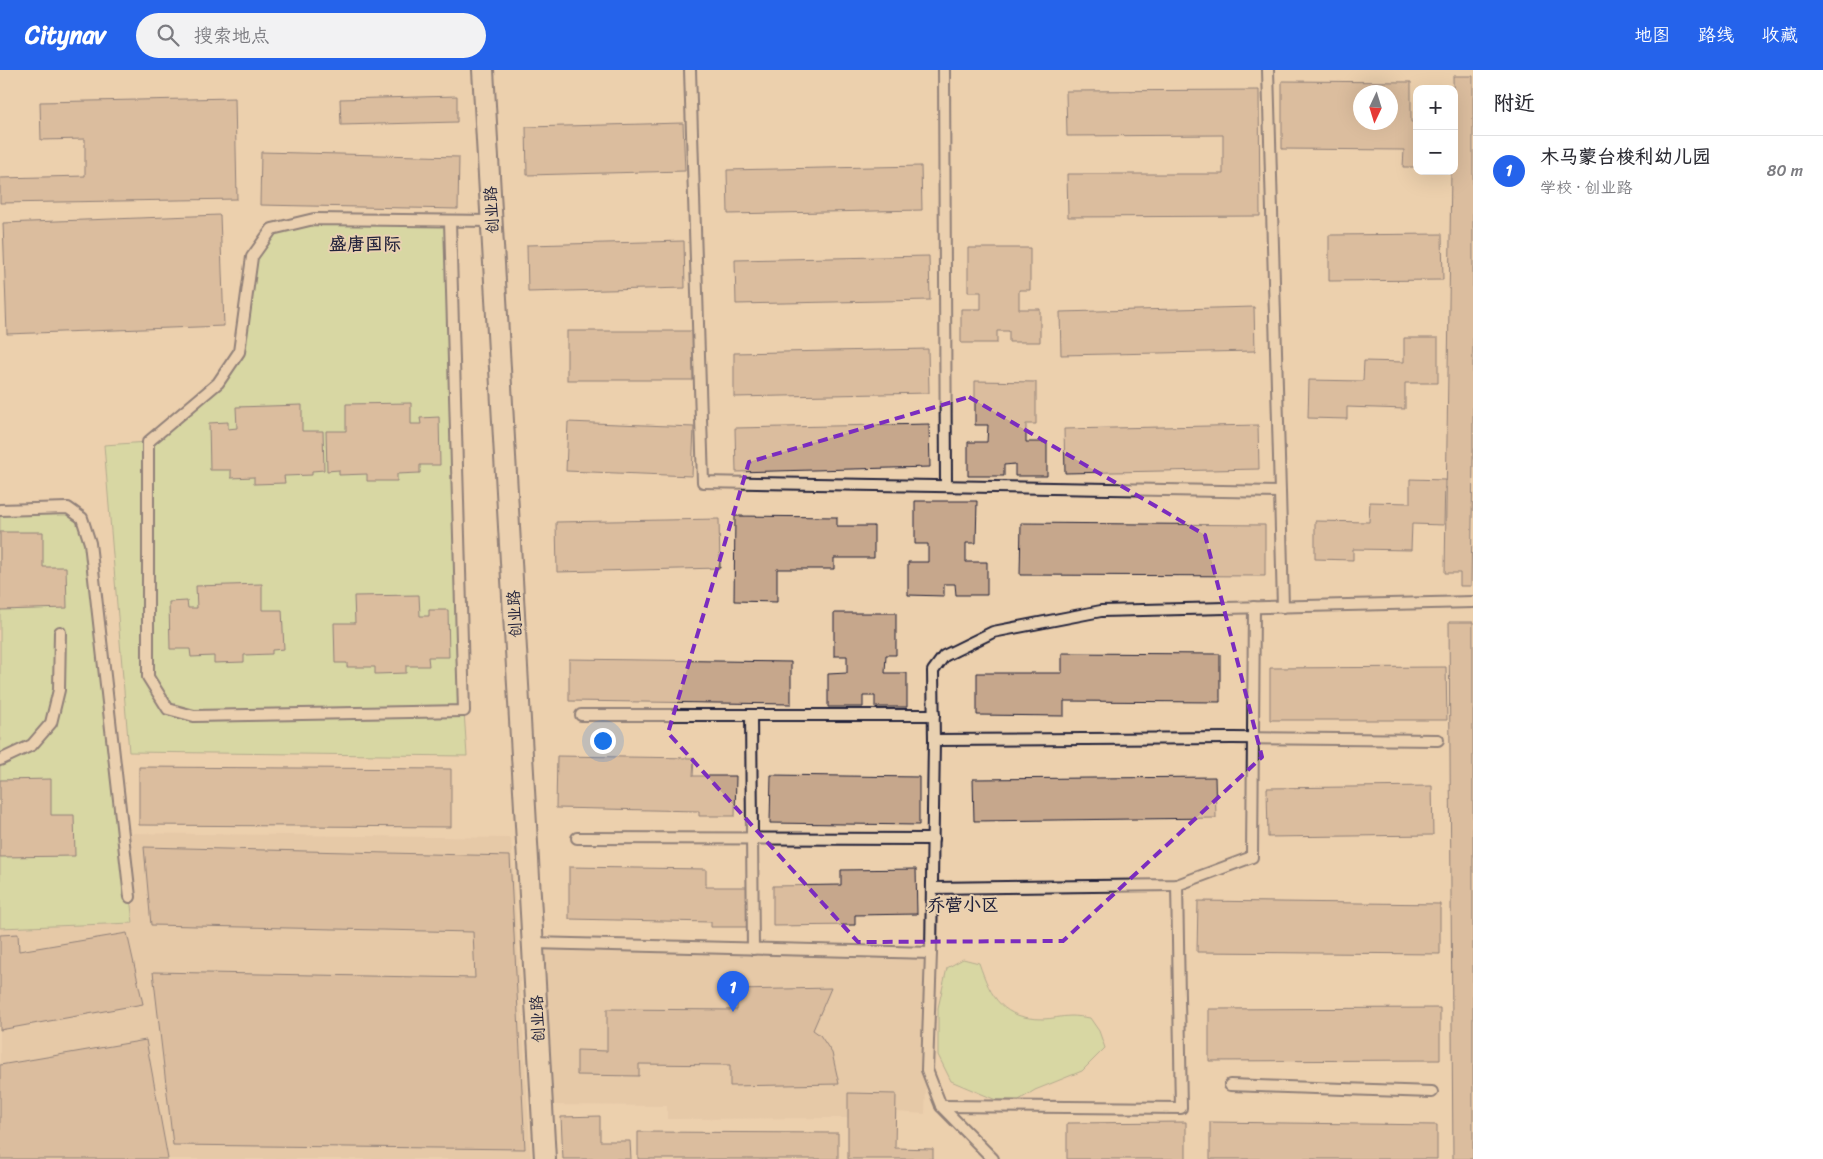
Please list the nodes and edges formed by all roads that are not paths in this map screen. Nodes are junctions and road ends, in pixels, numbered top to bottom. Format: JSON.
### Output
{"nodes":[{"id":1,"x":483,"y":70,"type":"edge"},
{"id":2,"x":690,"y":70,"type":"edge"},
{"id":3,"x":944,"y":70,"type":"edge"},
{"id":4,"x":1268,"y":70,"type":"edge"},
{"id":5,"x":450,"y":220,"type":"junction"},
{"id":6,"x":492,"y":221,"type":"junction"},
{"id":7,"x":946,"y":486,"type":"junction"},
{"id":8,"x":1280,"y":492,"type":"junction"},
{"id":9,"x":0,"y":510,"type":"edge"},
{"id":10,"x":1473,"y":602,"type":"edge"},
{"id":11,"x":1254,"y":607,"type":"junction"},
{"id":12,"x":1283,"y":607,"type":"junction"},
{"id":13,"x":60,"y":632,"type":"dead end"},
{"id":14,"x":581,"y":715,"type":"dead end"},
{"id":15,"x":751,"y":715,"type":"junction"},
{"id":16,"x":934,"y":715,"type":"junction"},
{"id":17,"x":1252,"y":738,"type":"junction"},
{"id":18,"x":934,"y":740,"type":"junction"},
{"id":19,"x":1438,"y":740,"type":"dead end"},
{"id":20,"x":0,"y":760,"type":"edge"},
{"id":21,"x":577,"y":838,"type":"dead end"},
{"id":22,"x":933,"y":839,"type":"junction"},
{"id":23,"x":752,"y":840,"type":"junction"},
{"id":24,"x":1177,"y":885,"type":"junction"},
{"id":25,"x":932,"y":888,"type":"junction"},
{"id":26,"x":130,"y":897,"type":"dead end"},
{"id":27,"x":533,"y":943,"type":"junction"},
{"id":28,"x":753,"y":948,"type":"junction"},
{"id":29,"x":931,"y":953,"type":"junction"},
{"id":30,"x":1230,"y":1085,"type":"dead end"},
{"id":31,"x":1432,"y":1092,"type":"dead end"},
{"id":32,"x":941,"y":1106,"type":"junction"},
{"id":33,"x":545,"y":1159,"type":"edge"},
{"id":34,"x":993,"y":1159,"type":"edge"}],
"edges":[{"from":1,"to":6,"type":"street","name":"创业路"},
{"from":2,"to":7,"type":"lane"},
{"from":3,"to":7,"type":"lane"},
{"from":4,"to":8,"type":"lane"},
{"from":5,"to":5,"type":"lane"},
{"from":5,"to":6,"type":"lane"},
{"from":6,"to":27,"type":"street","name":"创业路"},
{"from":7,"to":8,"type":"lane"},
{"from":8,"to":12,"type":"lane"},
{"from":9,"to":26,"type":"lane"},
{"from":10,"to":12,"type":"lane"},
{"from":11,"to":12,"type":"lane"},
{"from":11,"to":16,"type":"lane"},
{"from":11,"to":17,"type":"lane"},
{"from":13,"to":20,"type":"lane"},
{"from":14,"to":15,"type":"lane"},
{"from":15,"to":16,"type":"lane"},
{"from":15,"to":23,"type":"lane"},
{"from":16,"to":18,"type":"lane"},
{"from":17,"to":18,"type":"lane"},
{"from":17,"to":19,"type":"lane"},
{"from":17,"to":24,"type":"lane"},
{"from":18,"to":22,"type":"lane"},
{"from":21,"to":23,"type":"lane"},
{"from":22,"to":23,"type":"lane"},
{"from":22,"to":25,"type":"lane"},
{"from":23,"to":28,"type":"lane"},
{"from":24,"to":25,"type":"lane"},
{"from":24,"to":32,"type":"lane"},
{"from":25,"to":29,"type":"lane"},
{"from":27,"to":28,"type":"lane"},
{"from":27,"to":33,"type":"street","name":"创业路"},
{"from":28,"to":29,"type":"lane"},
{"from":29,"to":32,"type":"lane"},
{"from":30,"to":31,"type":"lane"},
{"from":32,"to":34,"type":"lane"}]}
